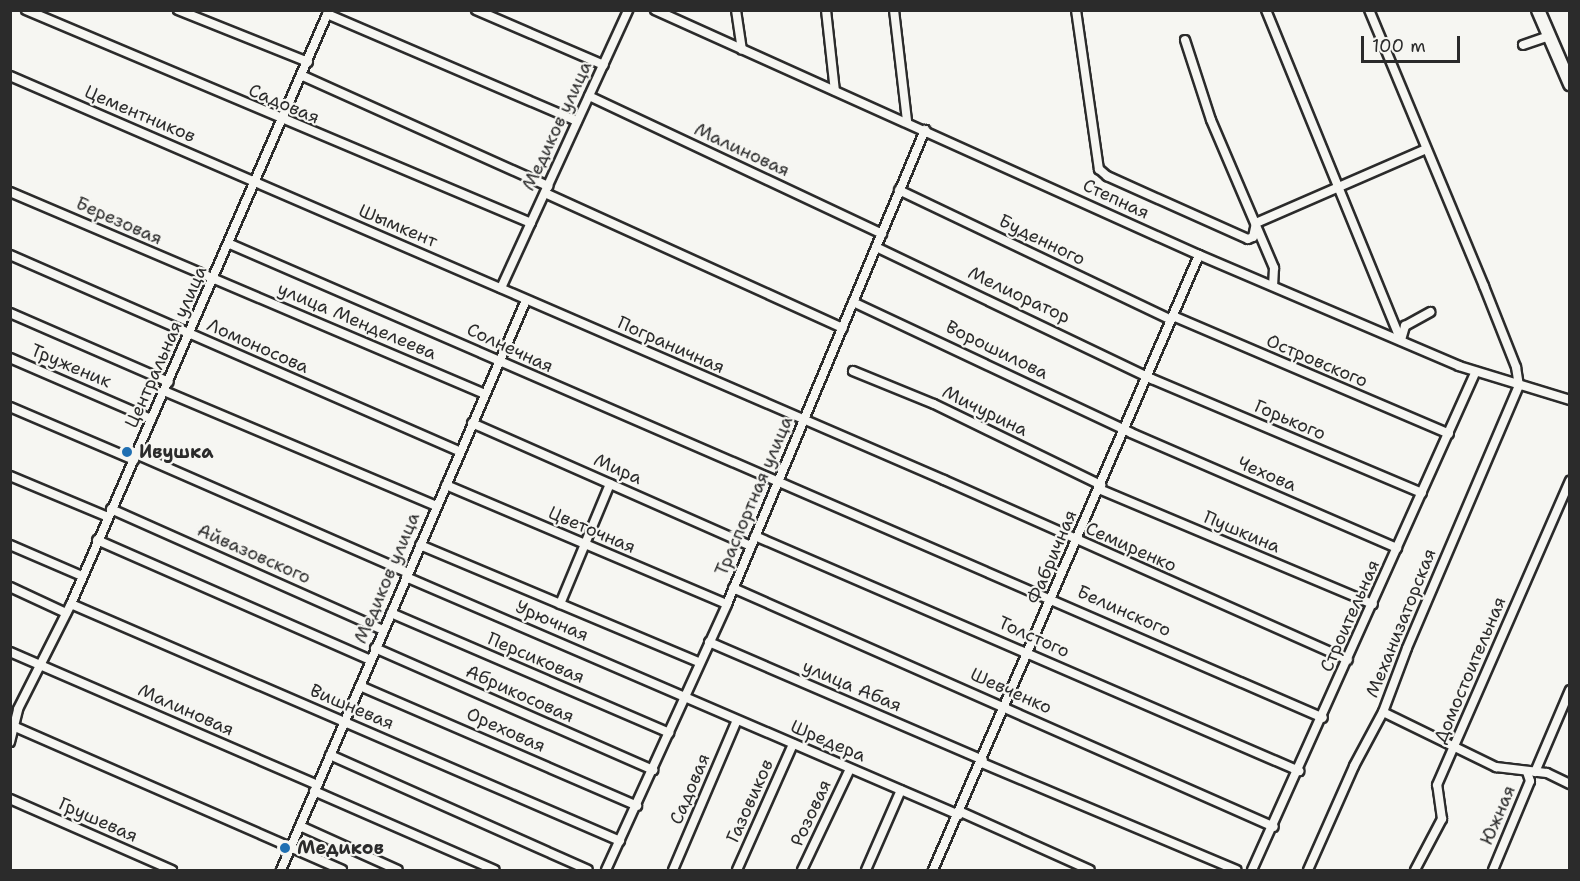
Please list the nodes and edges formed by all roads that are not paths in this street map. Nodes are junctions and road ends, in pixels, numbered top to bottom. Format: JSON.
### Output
{"nodes":[{"id":1,"x":26,"y":10,"type":"edge"},
{"id":2,"x":178,"y":10,"type":"edge"},
{"id":3,"x":476,"y":10,"type":"edge"},
{"id":4,"x":628,"y":10,"type":"edge"},
{"id":5,"x":655,"y":10,"type":"edge"},
{"id":6,"x":736,"y":10,"type":"edge"},
{"id":7,"x":826,"y":10,"type":"edge"},
{"id":8,"x":894,"y":10,"type":"edge"},
{"id":9,"x":1077,"y":10,"type":"edge"},
{"id":10,"x":1266,"y":10,"type":"edge"},
{"id":11,"x":1369,"y":10,"type":"edge"},
{"id":12,"x":1538,"y":10,"type":"edge"},
{"id":13,"x":328,"y":12,"type":"edge"},
{"id":14,"x":1549,"y":36,"type":"junction"},
{"id":15,"x":1185,"y":40,"type":"dead end"},
{"id":16,"x":1523,"y":45,"type":"dead end"},
{"id":17,"x":742,"y":50,"type":"junction"},
{"id":18,"x":308,"y":62,"type":"junction"},
{"id":19,"x":604,"y":64,"type":"junction"},
{"id":20,"x":10,"y":76,"type":"edge"},
{"id":21,"x":303,"y":76,"type":"junction"},
{"id":22,"x":1569,"y":84,"type":"edge"},
{"id":23,"x":835,"y":91,"type":"junction"},
{"id":24,"x":589,"y":96,"type":"junction"},
{"id":25,"x":578,"y":121,"type":"junction"},
{"id":26,"x":907,"y":121,"type":"junction"},
{"id":27,"x":283,"y":122,"type":"junction"},
{"id":28,"x":925,"y":130,"type":"junction"},
{"id":29,"x":1426,"y":149,"type":"junction"},
{"id":30,"x":257,"y":183,"type":"junction"},
{"id":31,"x":1339,"y":186,"type":"junction"},
{"id":32,"x":546,"y":190,"type":"junction"},
{"id":33,"x":899,"y":190,"type":"junction"},
{"id":34,"x":10,"y":192,"type":"edge"},
{"id":35,"x":531,"y":223,"type":"junction"},
{"id":36,"x":1256,"y":224,"type":"junction"},
{"id":37,"x":882,"y":234,"type":"junction"},
{"id":38,"x":230,"y":244,"type":"junction"},
{"id":39,"x":876,"y":247,"type":"junction"},
{"id":40,"x":10,"y":255,"type":"edge"},
{"id":41,"x":1198,"y":255,"type":"junction"},
{"id":42,"x":214,"y":280,"type":"junction"},
{"id":43,"x":1273,"y":286,"type":"junction"},
{"id":44,"x":501,"y":288,"type":"junction"},
{"id":45,"x":526,"y":300,"type":"junction"},
{"id":46,"x":853,"y":302,"type":"junction"},
{"id":47,"x":1430,"y":312,"type":"dead end"},
{"id":48,"x":10,"y":313,"type":"edge"},
{"id":49,"x":1172,"y":318,"type":"junction"},
{"id":50,"x":843,"y":327,"type":"junction"},
{"id":51,"x":189,"y":333,"type":"junction"},
{"id":52,"x":1401,"y":340,"type":"junction"},
{"id":53,"x":10,"y":358,"type":"edge"},
{"id":54,"x":499,"y":362,"type":"junction"},
{"id":55,"x":853,"y":371,"type":"dead end"},
{"id":56,"x":1475,"y":373,"type":"junction"},
{"id":57,"x":1146,"y":374,"type":"junction"},
{"id":58,"x":169,"y":382,"type":"junction"},
{"id":59,"x":1519,"y":386,"type":"junction"},
{"id":60,"x":165,"y":391,"type":"junction"},
{"id":61,"x":485,"y":394,"type":"junction"},
{"id":62,"x":1569,"y":400,"type":"edge"},
{"id":63,"x":10,"y":406,"type":"edge"},
{"id":64,"x":152,"y":419,"type":"junction"},
{"id":65,"x":803,"y":421,"type":"junction"},
{"id":66,"x":472,"y":423,"type":"junction"},
{"id":67,"x":1125,"y":428,"type":"junction"},
{"id":68,"x":1449,"y":434,"type":"junction"},
{"id":69,"x":459,"y":451,"type":"junction"},
{"id":70,"x":135,"y":457,"type":"junction"},
{"id":71,"x":10,"y":476,"type":"edge"},
{"id":72,"x":1569,"y":481,"type":"edge"},
{"id":73,"x":777,"y":482,"type":"junction"},
{"id":74,"x":446,"y":484,"type":"junction"},
{"id":75,"x":610,"y":484,"type":"junction"},
{"id":76,"x":1100,"y":487,"type":"junction"},
{"id":77,"x":1422,"y":493,"type":"junction"},
{"id":78,"x":436,"y":506,"type":"junction"},
{"id":79,"x":109,"y":513,"type":"junction"},
{"id":80,"x":755,"y":536,"type":"junction"},
{"id":81,"x":97,"y":540,"type":"junction"},
{"id":82,"x":1076,"y":541,"type":"junction"},
{"id":83,"x":10,"y":545,"type":"edge"},
{"id":84,"x":420,"y":545,"type":"junction"},
{"id":85,"x":585,"y":545,"type":"junction"},
{"id":86,"x":751,"y":546,"type":"junction"},
{"id":87,"x":1397,"y":548,"type":"junction"},
{"id":88,"x":407,"y":575,"type":"junction"},
{"id":89,"x":82,"y":576,"type":"junction"},
{"id":90,"x":10,"y":587,"type":"edge"},
{"id":91,"x":733,"y":588,"type":"junction"},
{"id":92,"x":1052,"y":597,"type":"junction"},
{"id":93,"x":71,"y":604,"type":"junction"},
{"id":94,"x":560,"y":604,"type":"junction"},
{"id":95,"x":727,"y":604,"type":"junction"},
{"id":96,"x":1373,"y":604,"type":"junction"},
{"id":97,"x":66,"y":613,"type":"junction"},
{"id":98,"x":391,"y":613,"type":"junction"},
{"id":99,"x":382,"y":630,"type":"junction"},
{"id":100,"x":709,"y":642,"type":"junction"},
{"id":101,"x":375,"y":648,"type":"junction"},
{"id":102,"x":10,"y":652,"type":"edge"},
{"id":103,"x":1028,"y":652,"type":"junction"},
{"id":104,"x":370,"y":660,"type":"junction"},
{"id":105,"x":1348,"y":660,"type":"junction"},
{"id":106,"x":699,"y":662,"type":"junction"},
{"id":107,"x":41,"y":665,"type":"junction"},
{"id":108,"x":360,"y":686,"type":"junction"},
{"id":109,"x":1569,"y":690,"type":"edge"},
{"id":110,"x":683,"y":697,"type":"junction"},
{"id":111,"x":1005,"y":706,"type":"junction"},
{"id":112,"x":1383,"y":712,"type":"junction"},
{"id":113,"x":1323,"y":718,"type":"junction"},
{"id":114,"x":737,"y":720,"type":"junction"},
{"id":115,"x":344,"y":722,"type":"junction"},
{"id":116,"x":14,"y":726,"type":"edge"},
{"id":117,"x":669,"y":733,"type":"junction"},
{"id":118,"x":10,"y":742,"type":"edge"},
{"id":119,"x":794,"y":744,"type":"junction"},
{"id":120,"x":1455,"y":750,"type":"junction"},
{"id":121,"x":330,"y":755,"type":"junction"},
{"id":122,"x":982,"y":761,"type":"junction"},
{"id":123,"x":850,"y":769,"type":"junction"},
{"id":124,"x":652,"y":770,"type":"junction"},
{"id":125,"x":1299,"y":771,"type":"junction"},
{"id":126,"x":1531,"y":772,"type":"junction"},
{"id":127,"x":1569,"y":784,"type":"edge"},
{"id":128,"x":316,"y":788,"type":"junction"},
{"id":129,"x":901,"y":790,"type":"junction"},
{"id":130,"x":10,"y":799,"type":"edge"},
{"id":131,"x":637,"y":806,"type":"junction"},
{"id":132,"x":960,"y":813,"type":"junction"},
{"id":133,"x":300,"y":826,"type":"junction"},
{"id":134,"x":1274,"y":827,"type":"junction"},
{"id":135,"x":620,"y":841,"type":"junction"},
{"id":136,"x":291,"y":848,"type":"junction"},
{"id":137,"x":172,"y":870,"type":"edge"},
{"id":138,"x":281,"y":870,"type":"edge"},
{"id":139,"x":342,"y":870,"type":"edge"},
{"id":140,"x":398,"y":870,"type":"edge"},
{"id":141,"x":495,"y":870,"type":"edge"},
{"id":142,"x":588,"y":870,"type":"edge"},
{"id":143,"x":606,"y":870,"type":"edge"},
{"id":144,"x":673,"y":870,"type":"edge"},
{"id":145,"x":737,"y":870,"type":"edge"},
{"id":146,"x":802,"y":870,"type":"edge"},
{"id":147,"x":866,"y":870,"type":"edge"},
{"id":148,"x":933,"y":870,"type":"edge"},
{"id":149,"x":1090,"y":870,"type":"edge"},
{"id":150,"x":1236,"y":870,"type":"edge"},
{"id":151,"x":1252,"y":870,"type":"edge"},
{"id":152,"x":1308,"y":870,"type":"edge"},
{"id":153,"x":1414,"y":870,"type":"edge"},
{"id":154,"x":1493,"y":870,"type":"edge"}],
"edges":[{"from":1,"to":27,"type":"street","name":"Садовая"},
{"from":2,"to":18,"type":"street"},
{"from":3,"to":19,"type":"street"},
{"from":4,"to":19,"type":"street","name":"Медиков улица"},
{"from":5,"to":17,"type":"street","name":"Степная"},
{"from":6,"to":17,"type":"street"},
{"from":7,"to":23,"type":"street"},
{"from":8,"to":26,"type":"street"},
{"from":9,"to":36,"type":"street"},
{"from":10,"to":31,"type":"street"},
{"from":11,"to":29,"type":"street"},
{"from":12,"to":14,"type":"street"},
{"from":13,"to":18,"type":"street","name":"Центральная улица"},
{"from":13,"to":25,"type":"street"},
{"from":14,"to":16,"type":"street"},
{"from":14,"to":22,"type":"street"},
{"from":15,"to":36,"type":"street"},
{"from":17,"to":23,"type":"street","name":"Степная"},
{"from":18,"to":21,"type":"street","name":"Центральная улица"},
{"from":19,"to":24,"type":"street","name":"Медиков улица"},
{"from":20,"to":30,"type":"street","name":"Цементников"},
{"from":21,"to":27,"type":"street","name":"Центральная улица"},
{"from":21,"to":32,"type":"street"},
{"from":23,"to":26,"type":"street","name":"Степная"},
{"from":24,"to":25,"type":"street","name":"Медиков улица"},
{"from":24,"to":37,"type":"street","name":"Малиновая"},
{"from":25,"to":32,"type":"street","name":"Медиков улица"},
{"from":26,"to":28,"type":"street","name":"Степная"},
{"from":27,"to":30,"type":"street","name":"Центральная улица"},
{"from":27,"to":35,"type":"street","name":"Садовая"},
{"from":28,"to":33,"type":"street","name":"Траспортная улица"},
{"from":28,"to":41,"type":"street","name":"Степная"},
{"from":29,"to":31,"type":"street"},
{"from":29,"to":59,"type":"street"},
{"from":30,"to":38,"type":"street","name":"Центральная улица"},
{"from":30,"to":44,"type":"street","name":"Шымкент"},
{"from":31,"to":36,"type":"street"},
{"from":31,"to":52,"type":"street"},
{"from":32,"to":35,"type":"street","name":"Медиков улица"},
{"from":32,"to":50,"type":"street"},
{"from":33,"to":37,"type":"street","name":"Траспортная улица"},
{"from":33,"to":49,"type":"street","name":"Буденного"},
{"from":34,"to":42,"type":"street","name":"Березовая"},
{"from":35,"to":44,"type":"street","name":"Медиков улица"},
{"from":36,"to":43,"type":"street"},
{"from":37,"to":39,"type":"street","name":"Траспортная улица"},
{"from":38,"to":42,"type":"street","name":"Центральная улица"},
{"from":38,"to":54,"type":"street","name":"Солнечная"},
{"from":39,"to":46,"type":"street","name":"Траспортная улица"},
{"from":39,"to":57,"type":"street","name":"Мелиоратор"},
{"from":40,"to":51,"type":"street","name":"Ломоносова"},
{"from":41,"to":43,"type":"street","name":"Степная"},
{"from":41,"to":49,"type":"street","name":"Фабричная"},
{"from":42,"to":51,"type":"street","name":"Центральная улица"},
{"from":42,"to":61,"type":"street","name":"улица Менделеева"},
{"from":43,"to":52,"type":"street","name":"Степная"},
{"from":44,"to":45,"type":"street","name":"Шымкент"},
{"from":45,"to":54,"type":"street","name":"Медиков улица"},
{"from":45,"to":65,"type":"street","name":"Пограничная"},
{"from":46,"to":50,"type":"street","name":"Траспортная улица"},
{"from":46,"to":67,"type":"street","name":"Ворошилова"},
{"from":47,"to":52,"type":"street"},
{"from":48,"to":58,"type":"street"},
{"from":49,"to":57,"type":"street","name":"Фабричная"},
{"from":49,"to":68,"type":"street","name":"Островского"},
{"from":50,"to":65,"type":"street","name":"Траспортная улица"},
{"from":51,"to":58,"type":"street","name":"Центральная улица"},
{"from":51,"to":69,"type":"street","name":"Ломоносова"},
{"from":52,"to":56,"type":"street","name":"Степная"},
{"from":53,"to":64,"type":"street","name":"Труженик"},
{"from":54,"to":61,"type":"street","name":"Медиков улица"},
{"from":54,"to":73,"type":"street","name":"Солнечная"},
{"from":55,"to":76,"type":"street","name":"Мичурина"},
{"from":56,"to":59,"type":"street","name":"Степная"},
{"from":56,"to":68,"type":"street","name":"Строительная"},
{"from":57,"to":67,"type":"street","name":"Фабричная"},
{"from":57,"to":77,"type":"street","name":"Горького"},
{"from":58,"to":60,"type":"street","name":"Центральная улица"},
{"from":59,"to":62,"type":"street","name":"Степная"},
{"from":59,"to":112,"type":"street","name":"Механизаторская"},
{"from":60,"to":64,"type":"street","name":"Центральная улица"},
{"from":60,"to":78,"type":"street"},
{"from":61,"to":66,"type":"street","name":"Медиков улица"},
{"from":63,"to":70,"type":"street"},
{"from":64,"to":70,"type":"street","name":"Центральная улица"},
{"from":65,"to":73,"type":"street","name":"Траспортная улица"},
{"from":65,"to":82,"type":"street","name":"Семиренко"},
{"from":66,"to":69,"type":"street","name":"Медиков улица"},
{"from":66,"to":75,"type":"street","name":"Мира"},
{"from":67,"to":76,"type":"street","name":"Фабричная"},
{"from":67,"to":87,"type":"street","name":"Чехова"},
{"from":68,"to":77,"type":"street","name":"Строительная"},
{"from":69,"to":74,"type":"street","name":"Медиков улица"},
{"from":70,"to":79,"type":"street","name":"Центральная улица"},
{"from":70,"to":88,"type":"street"},
{"from":71,"to":79,"type":"street","name":"Айвазовского"},
{"from":72,"to":120,"type":"street","name":"Домостоительная"},
{"from":73,"to":80,"type":"street","name":"Траспортная улица"},
{"from":73,"to":92,"type":"street","name":"Белинского"},
{"from":74,"to":78,"type":"street","name":"Медиков улица"},
{"from":74,"to":85,"type":"street","name":"Цветочная"},
{"from":75,"to":85,"type":"street"},
{"from":75,"to":86,"type":"street","name":"Мира"},
{"from":76,"to":82,"type":"street","name":"Фабричная"},
{"from":76,"to":96,"type":"street","name":"Пушкина"},
{"from":77,"to":87,"type":"street","name":"Строительная"},
{"from":78,"to":84,"type":"street","name":"Медиков улица"},
{"from":79,"to":81,"type":"street","name":"Центральная улица"},
{"from":79,"to":99,"type":"street","name":"Айвазовского"},
{"from":80,"to":86,"type":"street","name":"Траспортная улица"},
{"from":80,"to":103,"type":"street","name":"Толстого"},
{"from":81,"to":89,"type":"street","name":"Центральная улица"},
{"from":81,"to":104,"type":"street"},
{"from":82,"to":92,"type":"street","name":"Фабричная"},
{"from":82,"to":105,"type":"street","name":"Семиренко"},
{"from":83,"to":89,"type":"street"},
{"from":84,"to":88,"type":"street","name":"Медиков улица"},
{"from":84,"to":94,"type":"street"},
{"from":85,"to":94,"type":"street"},
{"from":85,"to":95,"type":"street","name":"Цветочная"},
{"from":86,"to":91,"type":"street","name":"Траспортная улица"},
{"from":87,"to":96,"type":"street","name":"Строительная"},
{"from":88,"to":98,"type":"street","name":"Медиков улица"},
{"from":88,"to":110,"type":"street","name":"Урючная"},
{"from":89,"to":93,"type":"street","name":"Центральная улица"},
{"from":90,"to":97,"type":"street"},
{"from":91,"to":95,"type":"street","name":"Траспортная улица"},
{"from":91,"to":111,"type":"street","name":"Шевченко"},
{"from":92,"to":103,"type":"street","name":"Фабричная"},
{"from":92,"to":113,"type":"street","name":"Белинского"},
{"from":93,"to":97,"type":"street","name":"Центральная улица"},
{"from":93,"to":115,"type":"street","name":"Вишневая"},
{"from":94,"to":106,"type":"street"},
{"from":95,"to":100,"type":"street","name":"Траспортная улица"},
{"from":96,"to":105,"type":"street","name":"Строительная"},
{"from":97,"to":107,"type":"street","name":"Центральная улица"},
{"from":98,"to":99,"type":"street","name":"Медиков улица"},
{"from":98,"to":117,"type":"street","name":"Персиковая"},
{"from":99,"to":101,"type":"street","name":"Медиков улица"},
{"from":100,"to":106,"type":"street","name":"Траспортная улица"},
{"from":100,"to":122,"type":"street","name":"улица Абая"},
{"from":101,"to":104,"type":"street","name":"Медиков улица"},
{"from":101,"to":124,"type":"street","name":"Абрикосовая"},
{"from":102,"to":107,"type":"street"},
{"from":103,"to":111,"type":"street","name":"Фабричная"},
{"from":103,"to":125,"type":"street","name":"Толстого"},
{"from":104,"to":108,"type":"street","name":"Медиков улица"},
{"from":105,"to":113,"type":"street","name":"Строительная"},
{"from":106,"to":110,"type":"street","name":"Траспортная улица"},
{"from":107,"to":116,"type":"street","name":"Центральная улица"},
{"from":107,"to":128,"type":"street","name":"Малиновая"},
{"from":108,"to":115,"type":"street","name":"Медиков улица"},
{"from":108,"to":131,"type":"street","name":"Ореховая"},
{"from":109,"to":126,"type":"street","name":"Южная"},
{"from":110,"to":114,"type":"street","name":"Шредера"},
{"from":110,"to":117,"type":"street","name":"Траспортная улица"},
{"from":111,"to":122,"type":"street","name":"Фабричная"},
{"from":111,"to":134,"type":"street","name":"Шевченко"},
{"from":112,"to":120,"type":"street"},
{"from":112,"to":152,"type":"street","name":"Механизаторская"},
{"from":113,"to":125,"type":"street","name":"Строительная"},
{"from":114,"to":119,"type":"street","name":"Шредера"},
{"from":114,"to":144,"type":"street","name":"Садовая"},
{"from":115,"to":121,"type":"street","name":"Медиков улица"},
{"from":115,"to":135,"type":"street","name":"Вишневая"},
{"from":116,"to":118,"type":"street","name":"Центральная улица"},
{"from":116,"to":136,"type":"street"},
{"from":117,"to":124,"type":"street","name":"Траспортная улица"},
{"from":119,"to":123,"type":"street","name":"Шредера"},
{"from":119,"to":145,"type":"street","name":"Газовиков"},
{"from":120,"to":126,"type":"street"},
{"from":120,"to":153,"type":"street","name":"Домостоительная"},
{"from":121,"to":128,"type":"street","name":"Медиков улица"},
{"from":121,"to":142,"type":"street"},
{"from":122,"to":132,"type":"street","name":"Фабричная"},
{"from":122,"to":150,"type":"street","name":"улица Абая"},
{"from":123,"to":129,"type":"street","name":"Шредера"},
{"from":123,"to":146,"type":"street","name":"Розовая"},
{"from":124,"to":131,"type":"street","name":"Траспортная улица"},
{"from":125,"to":134,"type":"street","name":"Строительная"},
{"from":126,"to":127,"type":"street"},
{"from":126,"to":154,"type":"street","name":"Южная"},
{"from":128,"to":133,"type":"street","name":"Медиков улица"},
{"from":128,"to":141,"type":"street","name":"Малиновая"},
{"from":129,"to":132,"type":"street","name":"Шредера"},
{"from":129,"to":147,"type":"street"},
{"from":130,"to":137,"type":"street","name":"Грушевая"},
{"from":131,"to":135,"type":"street","name":"Траспортная улица"},
{"from":132,"to":148,"type":"street","name":"Фабричная"},
{"from":132,"to":149,"type":"street","name":"Шредера"},
{"from":133,"to":136,"type":"street","name":"Медиков улица"},
{"from":133,"to":140,"type":"street"},
{"from":134,"to":151,"type":"street","name":"Строительная"},
{"from":135,"to":143,"type":"street","name":"Траспортная улица"},
{"from":136,"to":138,"type":"street","name":"Медиков улица"},
{"from":136,"to":139,"type":"street"}]}
